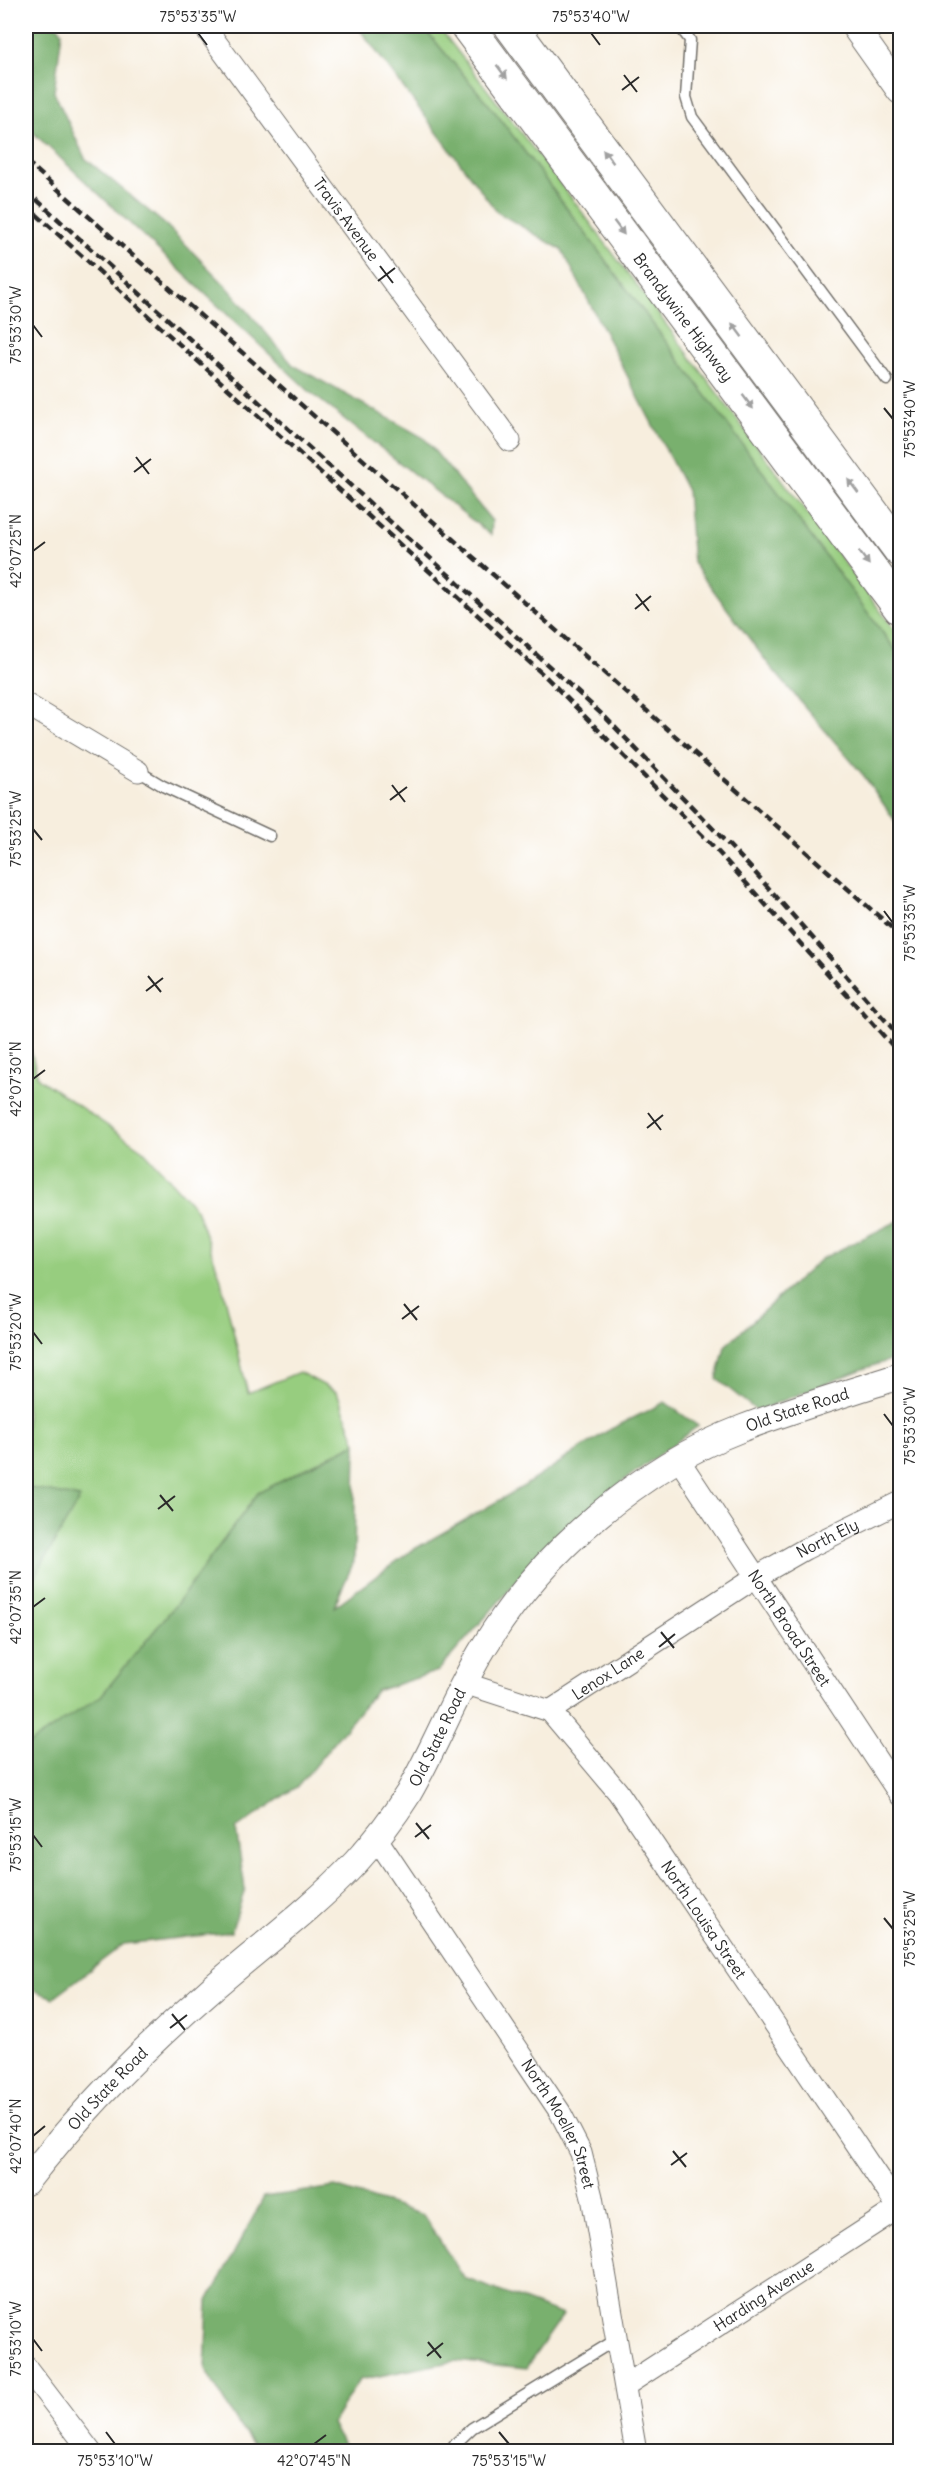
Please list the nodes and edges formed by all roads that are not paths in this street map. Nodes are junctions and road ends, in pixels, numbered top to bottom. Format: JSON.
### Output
{"nodes":[{"id":1,"x":204,"y":26,"type":"edge"},
{"id":2,"x":467,"y":26,"type":"edge"},
{"id":3,"x":511,"y":26,"type":"edge"},
{"id":4,"x":679,"y":26,"type":"edge"},
{"id":5,"x":863,"y":28,"type":"edge"},
{"id":6,"x":900,"y":91,"type":"edge"},
{"id":7,"x":888,"y":380,"type":"dead end"},
{"id":8,"x":510,"y":441,"type":"dead end"},
{"id":9,"x":900,"y":550,"type":"edge"},
{"id":10,"x":900,"y":608,"type":"edge"},
{"id":11,"x":26,"y":704,"type":"edge"},
{"id":12,"x":138,"y":771,"type":"joint"},
{"id":13,"x":270,"y":836,"type":"dead end"},
{"id":14,"x":900,"y":1376,"type":"edge"},
{"id":15,"x":679,"y":1460,"type":"junction"},
{"id":16,"x":900,"y":1502,"type":"edge"},
{"id":17,"x":756,"y":1577,"type":"junction"},
{"id":18,"x":464,"y":1683,"type":"junction"},
{"id":19,"x":550,"y":1711,"type":"junction"},
{"id":20,"x":900,"y":1795,"type":"edge"},
{"id":21,"x":377,"y":1839,"type":"junction"},
{"id":22,"x":26,"y":2182,"type":"edge"},
{"id":23,"x":900,"y":2208,"type":"edge"},
{"id":24,"x":617,"y":2339,"type":"junction"},
{"id":25,"x":26,"y":2367,"type":"edge"},
{"id":26,"x":626,"y":2385,"type":"junction"},
{"id":27,"x":454,"y":2445,"type":"dead end"},
{"id":28,"x":91,"y":2451,"type":"edge"},
{"id":29,"x":636,"y":2451,"type":"edge"}],
"edges":[{"from":1,"to":8,"type":"street","name":"Travis Avenue"},
{"from":2,"to":10,"type":"main road","name":"Brandywine Highway","one_way":true},
{"from":9,"to":3,"type":"main road","name":"Brandywine Highway","one_way":true},
{"from":4,"to":7,"type":"lane"},
{"from":5,"to":6,"type":"street"},
{"from":11,"to":12,"type":"street"},
{"from":12,"to":13,"type":"lane"},
{"from":14,"to":15,"type":"street","name":"Old State Road"},
{"from":15,"to":17,"type":"street","name":"North Broad Street"},
{"from":15,"to":18,"type":"street","name":"Old State Road"},
{"from":16,"to":17,"type":"street","name":"North Ely"},
{"from":17,"to":19,"type":"street","name":"Lenox Lane"},
{"from":17,"to":20,"type":"street","name":"North Broad Street"},
{"from":18,"to":19,"type":"street"},
{"from":18,"to":21,"type":"street","name":"Old State Road"},
{"from":19,"to":23,"type":"street","name":"North Louisa Street"},
{"from":21,"to":22,"type":"street","name":"Old State Road"},
{"from":21,"to":24,"type":"street","name":"North Moeller Street"},
{"from":23,"to":26,"type":"street","name":"Harding Avenue"},
{"from":24,"to":26,"type":"street","name":"North Moeller Street"},
{"from":24,"to":27,"type":"lane"},
{"from":25,"to":28,"type":"street"},
{"from":26,"to":29,"type":"street","name":"North Moeller Street"}]}
